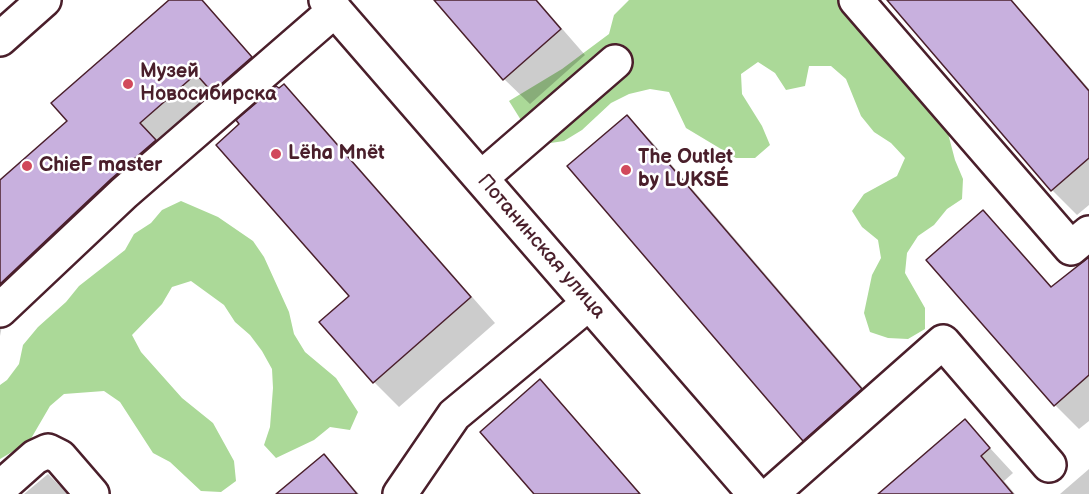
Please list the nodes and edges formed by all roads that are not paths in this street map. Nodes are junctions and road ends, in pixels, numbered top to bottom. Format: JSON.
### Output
{"nodes":[{"id":1,"x":45,"y":0,"type":"edge"},
{"id":2,"x":856,"y":0,"type":"edge"},
{"id":3,"x":330,"y":5,"type":"edge"},
{"id":4,"x":0,"y":39,"type":"edge"},
{"id":5,"x":615,"y":62,"type":"dead end"},
{"id":6,"x":481,"y":178,"type":"junction"},
{"id":7,"x":1089,"y":233,"type":"edge"},
{"id":8,"x":589,"y":303,"type":"junction"},
{"id":9,"x":0,"y":310,"type":"edge"},
{"id":10,"x":1049,"y":465,"type":"dead end"},
{"id":11,"x":0,"y":488,"type":"edge"},
{"id":12,"x":92,"y":494,"type":"edge"},
{"id":13,"x":400,"y":494,"type":"edge"},
{"id":14,"x":755,"y":494,"type":"edge"},
{"id":15,"x":771,"y":494,"type":"edge"}],
"edges":[{"from":1,"to":4,"type":"street"},
{"from":2,"to":7,"type":"street"},
{"from":3,"to":6,"type":"street","name":"Потанинская улица"},
{"from":3,"to":9,"type":"street"},
{"from":5,"to":6,"type":"street"},
{"from":6,"to":8,"type":"street","name":"Потанинская улица"},
{"from":8,"to":13,"type":"street"},
{"from":8,"to":14,"type":"street","name":"Потанинская улица"},
{"from":10,"to":15,"type":"street"},
{"from":11,"to":12,"type":"street"}]}
